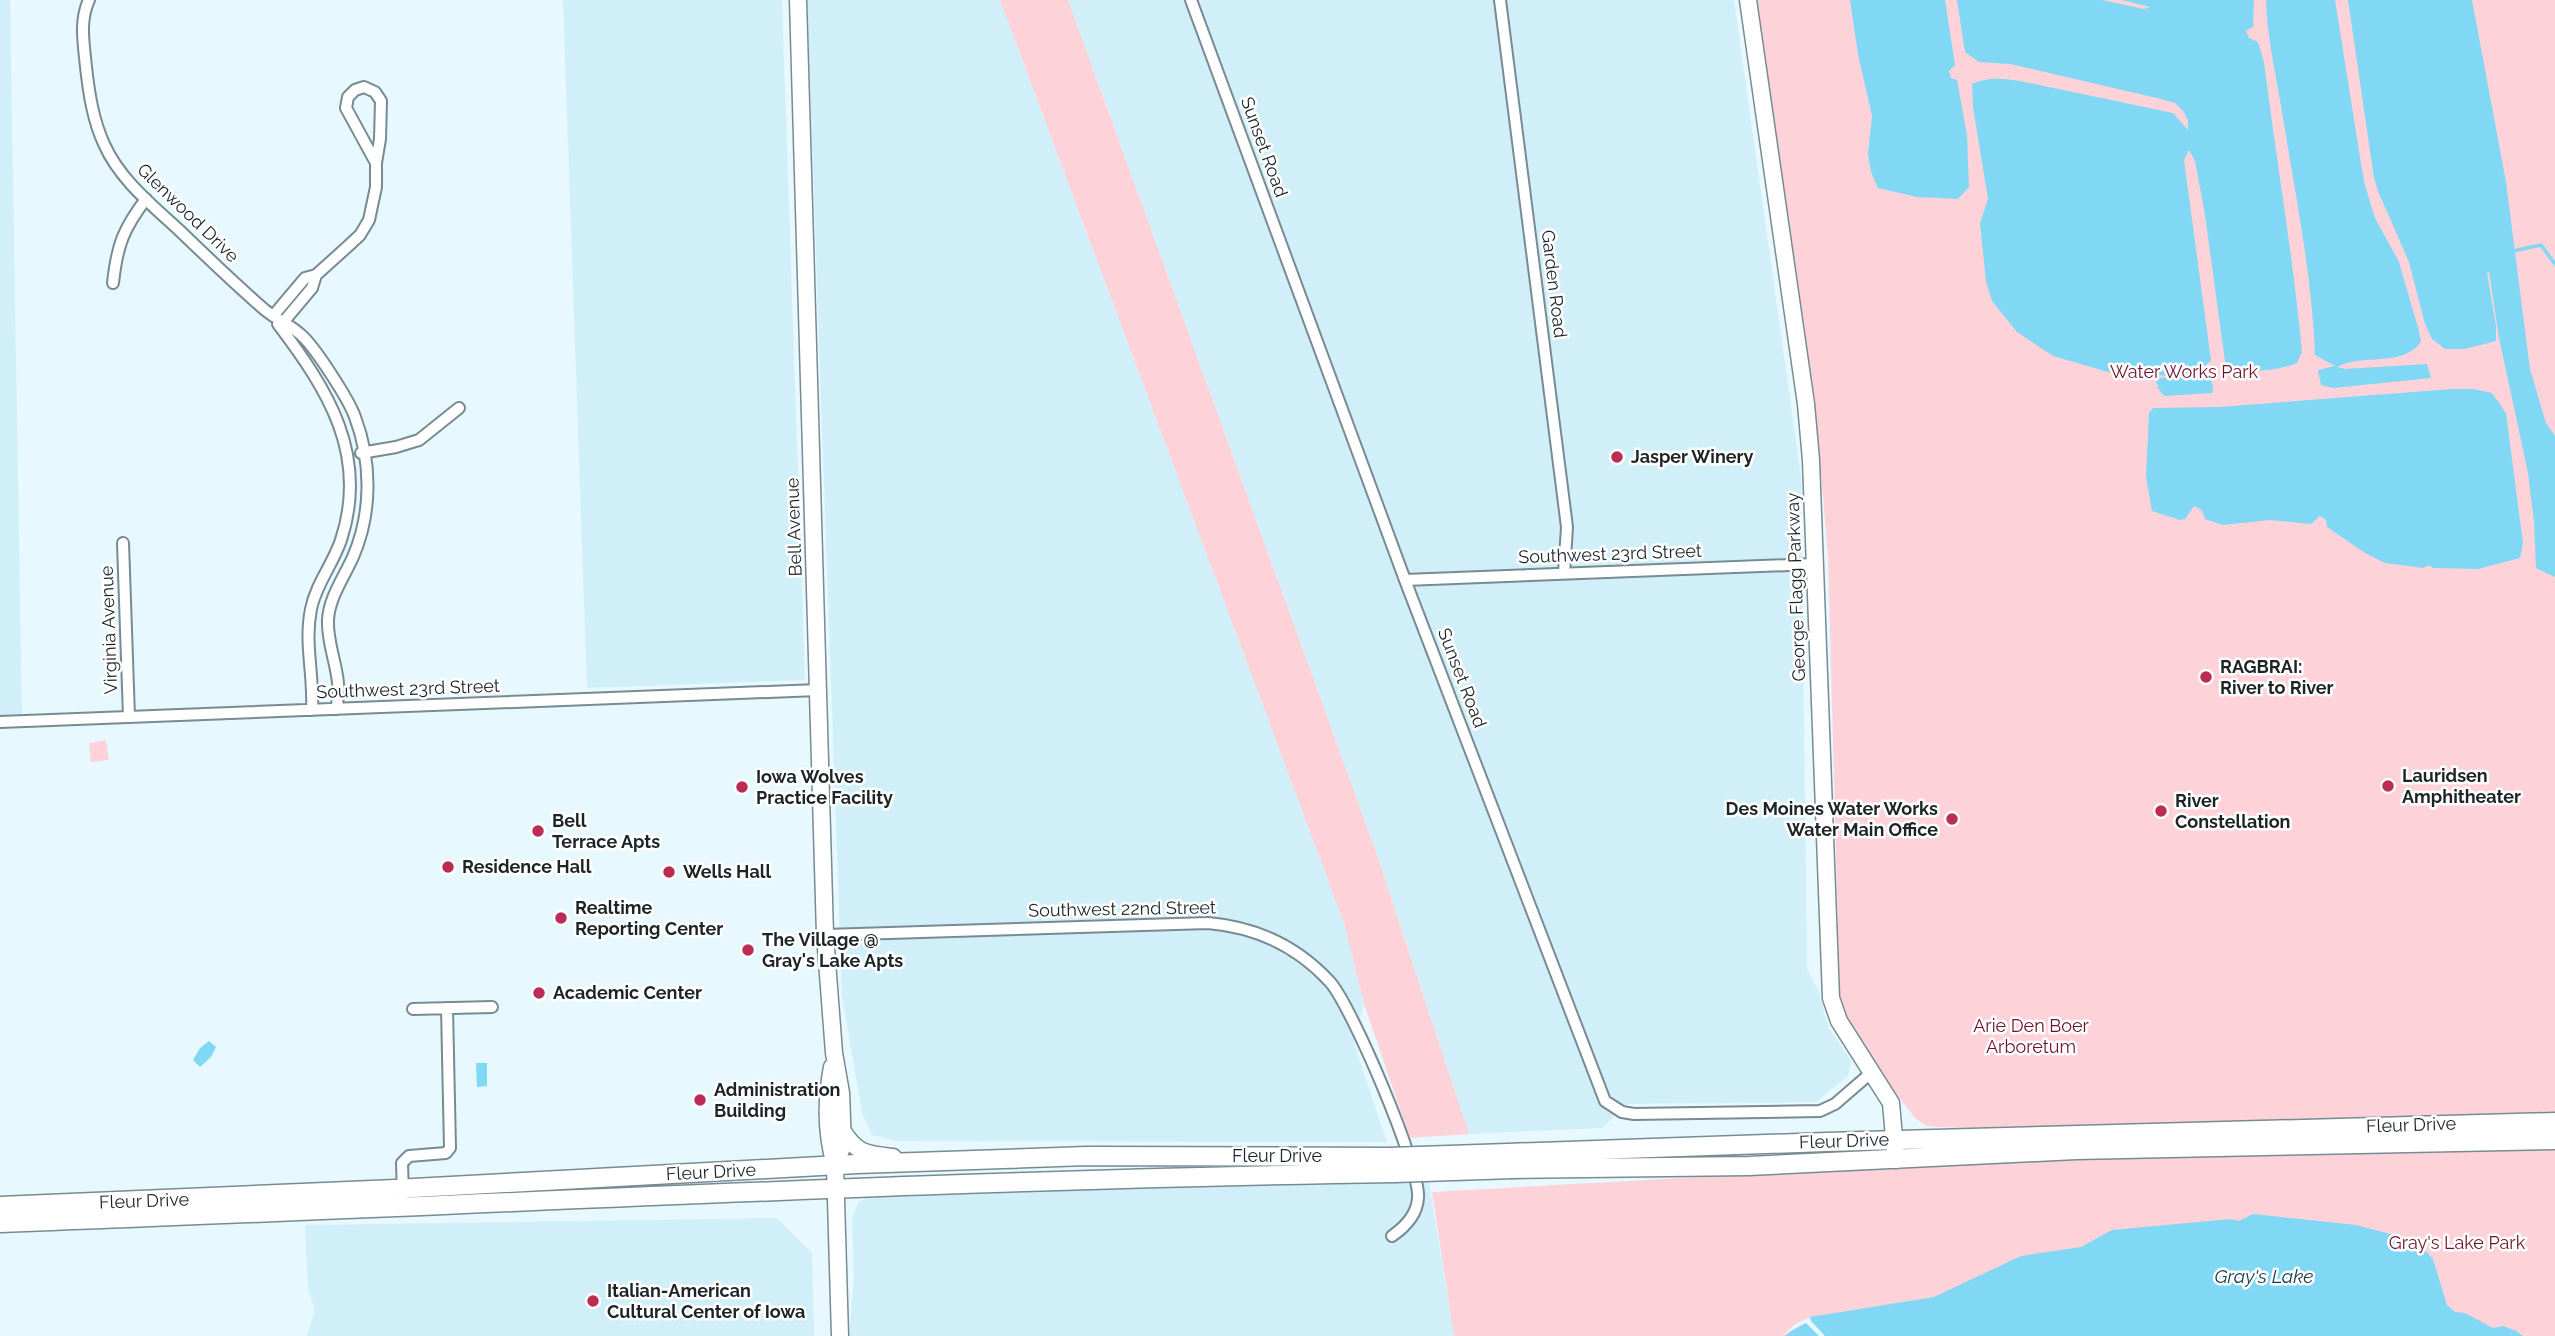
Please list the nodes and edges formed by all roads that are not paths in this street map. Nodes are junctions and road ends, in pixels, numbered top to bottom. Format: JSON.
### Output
{"nodes":[{"id":1,"x":89,"y":0,"type":"edge"},
{"id":2,"x":798,"y":0,"type":"edge"},
{"id":3,"x":1191,"y":0,"type":"edge"},
{"id":4,"x":1500,"y":0,"type":"edge"},
{"id":5,"x":1748,"y":0,"type":"edge"},
{"id":6,"x":376,"y":163,"type":"junction"},
{"id":7,"x":146,"y":199,"type":"junction"},
{"id":8,"x":113,"y":283,"type":"dead end"},
{"id":9,"x":278,"y":321,"type":"junction"},
{"id":10,"x":459,"y":408,"type":"dead end"},
{"id":11,"x":365,"y":452,"type":"junction"},
{"id":12,"x":348,"y":456,"type":"junction"},
{"id":13,"x":123,"y":543,"type":"dead end"},
{"id":14,"x":1815,"y":564,"type":"junction"},
{"id":15,"x":1564,"y":573,"type":"junction"},
{"id":16,"x":324,"y":575,"type":"junction"},
{"id":17,"x":1405,"y":580,"type":"junction"},
{"id":18,"x":341,"y":582,"type":"junction"},
{"id":19,"x":818,"y":690,"type":"junction"},
{"id":20,"x":337,"y":709,"type":"junction"},
{"id":21,"x":312,"y":710,"type":"junction"},
{"id":22,"x":129,"y":717,"type":"junction"},
{"id":23,"x":0,"y":722,"type":"edge"},
{"id":24,"x":825,"y":935,"type":"junction"},
{"id":25,"x":492,"y":1007,"type":"dead end"},
{"id":26,"x":412,"y":1009,"type":"dead end"},
{"id":27,"x":447,"y":1009,"type":"junction"},
{"id":28,"x":834,"y":1053,"type":"junction"},
{"id":29,"x":1872,"y":1072,"type":"junction"},
{"id":30,"x":2555,"y":1122,"type":"edge"},
{"id":31,"x":842,"y":1129,"type":"junction"},
{"id":32,"x":1895,"y":1140,"type":"junction"},
{"id":33,"x":2555,"y":1140,"type":"edge"},
{"id":34,"x":1896,"y":1160,"type":"junction"},
{"id":35,"x":933,"y":1161,"type":"junction"},
{"id":36,"x":1511,"y":1161,"type":"junction"},
{"id":37,"x":835,"y":1165,"type":"junction"},
{"id":38,"x":1391,"y":1165,"type":"junction"},
{"id":39,"x":836,"y":1189,"type":"junction"},
{"id":40,"x":403,"y":1198,"type":"junction"},
{"id":41,"x":0,"y":1206,"type":"edge"},
{"id":42,"x":0,"y":1223,"type":"edge"},
{"id":43,"x":1392,"y":1237,"type":"dead end"},
{"id":44,"x":840,"y":1336,"type":"edge"}],
"edges":[{"from":1,"to":7,"type":"street","name":"Glenwood Drive"},
{"from":2,"to":19,"type":"street","name":"Bell Avenue"},
{"from":3,"to":17,"type":"street","name":"Sunset Road"},
{"from":4,"to":15,"type":"street","name":"Garden Road"},
{"from":5,"to":14,"type":"street","name":"George Flagg Parkway"},
{"from":6,"to":6,"type":"street"},
{"from":6,"to":9,"type":"street"},
{"from":7,"to":8,"type":"street"},
{"from":7,"to":9,"type":"street","name":"Glenwood Drive"},
{"from":9,"to":11,"type":"street","name":"Glenwood Drive"},
{"from":9,"to":12,"type":"street","name":"Glenwood Drive"},
{"from":10,"to":11,"type":"street"},
{"from":11,"to":12,"type":"street"},
{"from":11,"to":18,"type":"street","name":"Glenwood Drive"},
{"from":12,"to":16,"type":"street","name":"Glenwood Drive"},
{"from":13,"to":22,"type":"street","name":"Virginia Avenue"},
{"from":14,"to":15,"type":"street","name":"Southwest 23rd Street"},
{"from":14,"to":29,"type":"street","name":"George Flagg Parkway"},
{"from":15,"to":17,"type":"street","name":"Southwest 23rd Street"},
{"from":16,"to":18,"type":"street"},
{"from":16,"to":21,"type":"street","name":"Glenwood Drive"},
{"from":17,"to":29,"type":"street","name":"Sunset Road"},
{"from":18,"to":20,"type":"street","name":"Glenwood Drive"},
{"from":19,"to":20,"type":"street","name":"Southwest 23rd Street"},
{"from":19,"to":24,"type":"street","name":"Bell Avenue"},
{"from":20,"to":21,"type":"street","name":"Southwest 23rd Street"},
{"from":21,"to":22,"type":"street","name":"Southwest 23rd Street"},
{"from":22,"to":23,"type":"street","name":"Southwest 23rd Street"},
{"from":24,"to":28,"type":"street","name":"Bell Avenue"},
{"from":24,"to":43,"type":"street","name":"Southwest 22nd Street"},
{"from":25,"to":27,"type":"street"},
{"from":26,"to":27,"type":"street"},
{"from":27,"to":40,"type":"street"},
{"from":28,"to":31,"type":"street","name":"Bell Avenue"},
{"from":28,"to":37,"type":"street","name":"Bell Avenue"},
{"from":29,"to":32,"type":"street","name":"George Flagg Parkway"},
{"from":30,"to":32,"type":"main road","name":"Fleur Drive"},
{"from":31,"to":35,"type":"street"},
{"from":31,"to":37,"type":"street","name":"Bell Avenue"},
{"from":32,"to":34,"type":"street","name":"George Flagg Parkway"},
{"from":32,"to":36,"type":"main road","name":"Fleur Drive"},
{"from":33,"to":34,"type":"main road","name":"Fleur Drive"},
{"from":34,"to":36,"type":"main road","name":"Fleur Drive"},
{"from":35,"to":37,"type":"main road","name":"Fleur Drive"},
{"from":35,"to":38,"type":"main road","name":"Fleur Drive"},
{"from":36,"to":38,"type":"main road","name":"Fleur Drive","bridge":true},
{"from":37,"to":39,"type":"street","name":"Bell Avenue"},
{"from":37,"to":40,"type":"main road","name":"Fleur Drive"},
{"from":38,"to":39,"type":"main road","name":"Fleur Drive"},
{"from":39,"to":40,"type":"main road","name":"Fleur Drive"},
{"from":39,"to":44,"type":"street","name":"Bell Avenue"},
{"from":40,"to":41,"type":"main road","name":"Fleur Drive"},
{"from":40,"to":42,"type":"main road","name":"Fleur Drive"}]}
